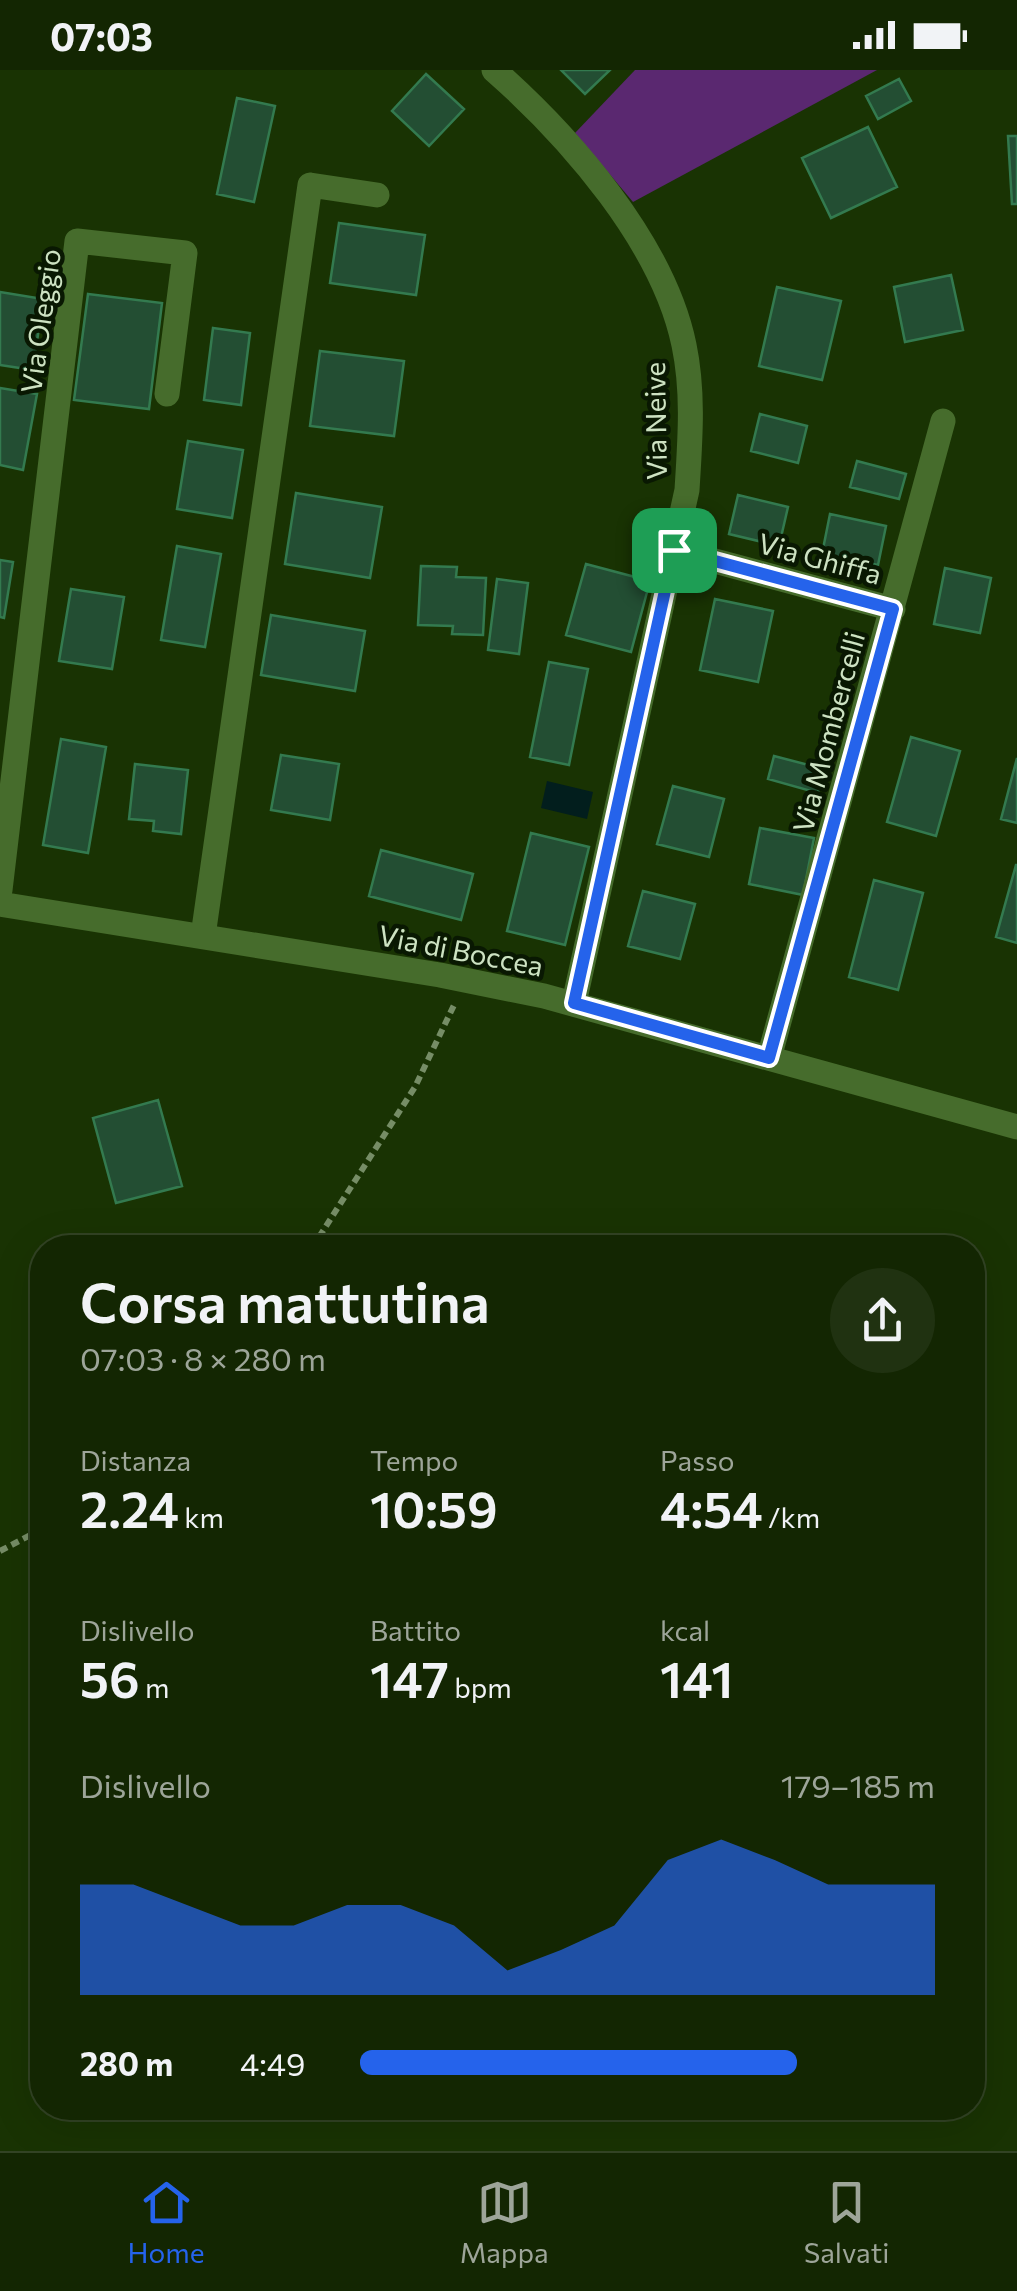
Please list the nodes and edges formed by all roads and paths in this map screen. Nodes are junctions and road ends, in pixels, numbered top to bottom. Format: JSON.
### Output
{"nodes":[{"id":1,"x":494,"y":70,"type":"edge"},
{"id":2,"x":377,"y":195,"type":"dead end"},
{"id":3,"x":168,"y":394,"type":"dead end"},
{"id":4,"x":943,"y":421,"type":"dead end"},
{"id":5,"x":674,"y":550,"type":"junction"},
{"id":6,"x":893,"y":609,"type":"junction"},
{"id":7,"x":0,"y":890,"type":"edge"},
{"id":8,"x":0,"y":904,"type":"edge"},
{"id":9,"x":202,"y":936,"type":"junction"},
{"id":10,"x":465,"y":980,"type":"junction"},
{"id":11,"x":574,"y":1003,"type":"junction"},
{"id":12,"x":769,"y":1058,"type":"junction"},
{"id":13,"x":1017,"y":1127,"type":"edge"},
{"id":14,"x":320,"y":1235,"type":"edge"},
{"id":15,"x":30,"y":1535,"type":"edge"},
{"id":16,"x":0,"y":1551,"type":"edge"}],
"edges":[{"from":1,"to":5,"type":"street","name":"Via Neive"},
{"from":2,"to":9,"type":"street"},
{"from":3,"to":7,"type":"street","name":"Via Oleggio"},
{"from":4,"to":6,"type":"street","name":"Via Mombercelli"},
{"from":5,"to":6,"type":"street","name":"Via Ghiffa"},
{"from":5,"to":11,"type":"street","name":"Via Neive"},
{"from":6,"to":12,"type":"street","name":"Via Mombercelli"},
{"from":8,"to":9,"type":"street","name":"Via di Boccea"},
{"from":9,"to":10,"type":"street","name":"Via di Boccea"},
{"from":10,"to":11,"type":"street","name":"Via di Boccea"},
{"from":10,"to":14,"type":"path"},
{"from":11,"to":12,"type":"street","name":"Via di Boccea"},
{"from":12,"to":13,"type":"street","name":"Via di Boccea"},
{"from":15,"to":16,"type":"path"}]}
